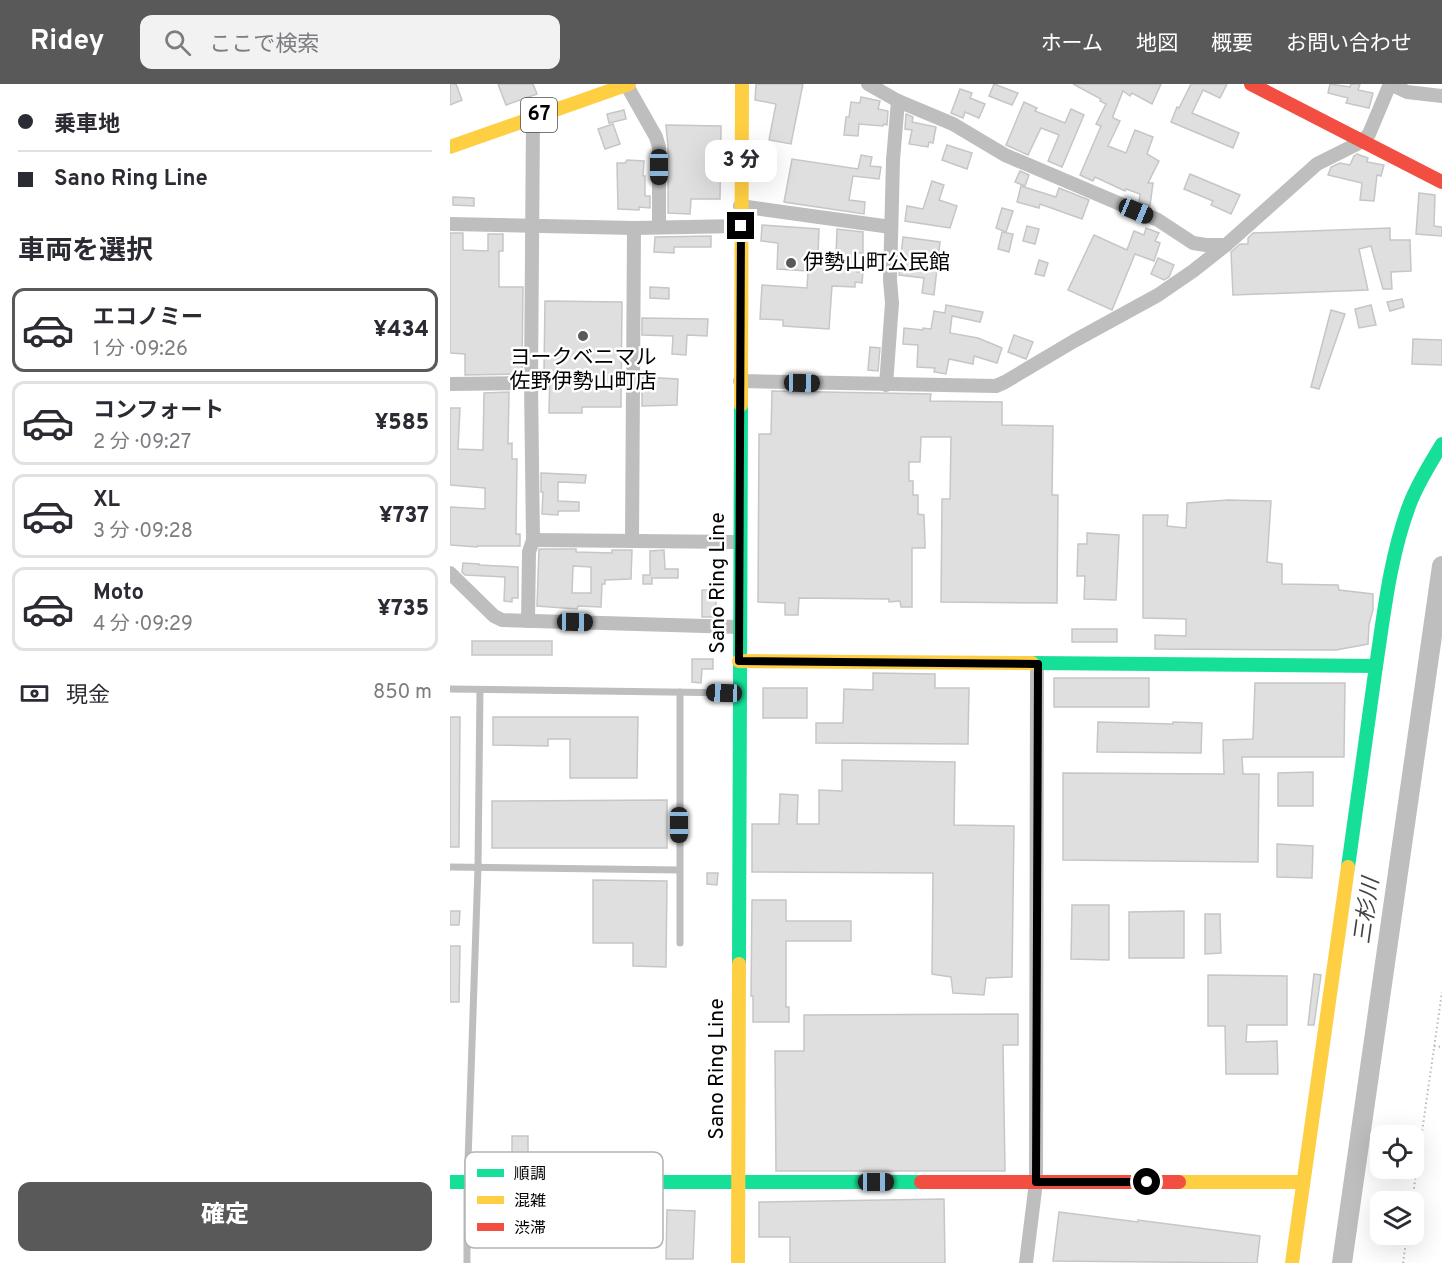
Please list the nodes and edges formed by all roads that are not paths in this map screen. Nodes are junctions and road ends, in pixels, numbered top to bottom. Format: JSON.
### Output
{"nodes":[{"id":1,"x":627,"y":84,"type":"edge"},
{"id":2,"x":742,"y":84,"type":"edge"},
{"id":3,"x":868,"y":84,"type":"edge"},
{"id":4,"x":1390,"y":84,"type":"edge"},
{"id":5,"x":1257,"y":85,"type":"edge"},
{"id":6,"x":1442,"y":96,"type":"edge"},
{"id":7,"x":898,"y":101,"type":"junction"},
{"id":8,"x":533,"y":118,"type":"junction"},
{"id":9,"x":1361,"y":142,"type":"junction"},
{"id":10,"x":450,"y":147,"type":"edge"},
{"id":11,"x":1442,"y":182,"type":"edge"},
{"id":12,"x":740,"y":206,"type":"junction"},
{"id":13,"x":450,"y":224,"type":"edge"},
{"id":14,"x":532,"y":226,"type":"junction"},
{"id":15,"x":741,"y":226,"type":"junction"},
{"id":16,"x":659,"y":227,"type":"junction"},
{"id":17,"x":891,"y":227,"type":"junction"},
{"id":18,"x":634,"y":228,"type":"junction"},
{"id":19,"x":1226,"y":245,"type":"junction"},
{"id":20,"x":740,"y":381,"type":"junction"},
{"id":21,"x":531,"y":383,"type":"junction"},
{"id":22,"x":450,"y":384,"type":"edge"},
{"id":23,"x":886,"y":385,"type":"junction"},
{"id":24,"x":1442,"y":444,"type":"edge"},
{"id":25,"x":533,"y":540,"type":"junction"},
{"id":26,"x":632,"y":540,"type":"junction"},
{"id":27,"x":739,"y":542,"type":"junction"},
{"id":28,"x":450,"y":573,"type":"edge"},
{"id":29,"x":528,"y":621,"type":"junction"},
{"id":30,"x":739,"y":627,"type":"junction"},
{"id":31,"x":739,"y":661,"type":"junction"},
{"id":32,"x":1038,"y":664,"type":"junction"},
{"id":33,"x":1376,"y":666,"type":"junction"},
{"id":34,"x":450,"y":689,"type":"edge"},
{"id":35,"x":480,"y":690,"type":"junction"},
{"id":36,"x":680,"y":692,"type":"junction"},
{"id":37,"x":739,"y":693,"type":"junction"},
{"id":38,"x":450,"y":867,"type":"edge"},
{"id":39,"x":478,"y":867,"type":"junction"},
{"id":40,"x":679,"y":870,"type":"junction"},
{"id":41,"x":680,"y":944,"type":"dead end"},
{"id":42,"x":469,"y":1152,"type":"edge"},
{"id":43,"x":663,"y":1182,"type":"edge"},
{"id":44,"x":738,"y":1182,"type":"junction"},
{"id":45,"x":1036,"y":1182,"type":"junction"},
{"id":46,"x":1302,"y":1182,"type":"junction"},
{"id":47,"x":467,"y":1248,"type":"edge"},
{"id":48,"x":467,"y":1263,"type":"edge"},
{"id":49,"x":738,"y":1263,"type":"edge"},
{"id":50,"x":1026,"y":1263,"type":"edge"},
{"id":51,"x":1292,"y":1263,"type":"edge"}],
"edges":[{"from":1,"to":8,"type":"street","number":"67"},
{"from":1,"to":16,"type":"street"},
{"from":2,"to":12,"type":"street","name":"Sano Ring Line"},
{"from":3,"to":7,"type":"street"},
{"from":4,"to":6,"type":"street"},
{"from":4,"to":9,"type":"street"},
{"from":5,"to":9,"type":"street"},
{"from":7,"to":17,"type":"street"},
{"from":7,"to":19,"type":"street"},
{"from":8,"to":10,"type":"street","number":"67"},
{"from":8,"to":14,"type":"street"},
{"from":9,"to":11,"type":"street"},
{"from":9,"to":19,"type":"street"},
{"from":12,"to":15,"type":"street","name":"Sano Ring Line"},
{"from":12,"to":17,"type":"street"},
{"from":13,"to":14,"type":"street"},
{"from":14,"to":18,"type":"street"},
{"from":14,"to":21,"type":"street"},
{"from":15,"to":16,"type":"street"},
{"from":15,"to":20,"type":"street","name":"Sano Ring Line"},
{"from":16,"to":18,"type":"street"},
{"from":17,"to":23,"type":"street"},
{"from":18,"to":26,"type":"street"},
{"from":19,"to":23,"type":"street"},
{"from":20,"to":23,"type":"street"},
{"from":20,"to":27,"type":"street","name":"Sano Ring Line"},
{"from":21,"to":22,"type":"street"},
{"from":21,"to":25,"type":"street"},
{"from":24,"to":33,"type":"street"},
{"from":25,"to":26,"type":"street"},
{"from":25,"to":29,"type":"street"},
{"from":26,"to":27,"type":"street"},
{"from":27,"to":30,"type":"street","name":"Sano Ring Line"},
{"from":28,"to":29,"type":"street"},
{"from":29,"to":30,"type":"street"},
{"from":30,"to":31,"type":"street","name":"Sano Ring Line"},
{"from":31,"to":32,"type":"street"},
{"from":31,"to":37,"type":"street","name":"Sano Ring Line"},
{"from":32,"to":33,"type":"street"},
{"from":32,"to":45,"type":"street"},
{"from":33,"to":46,"type":"street"},
{"from":34,"to":35,"type":"lane"},
{"from":35,"to":36,"type":"lane"},
{"from":35,"to":39,"type":"lane"},
{"from":36,"to":37,"type":"lane"},
{"from":36,"to":40,"type":"lane"},
{"from":37,"to":44,"type":"street","name":"Sano Ring Line"},
{"from":38,"to":39,"type":"lane"},
{"from":39,"to":40,"type":"lane"},
{"from":39,"to":42,"type":"lane"},
{"from":40,"to":41,"type":"lane"},
{"from":43,"to":44,"type":"street"},
{"from":44,"to":45,"type":"street"},
{"from":44,"to":49,"type":"street","name":"Sano Ring Line"},
{"from":45,"to":46,"type":"street"},
{"from":45,"to":50,"type":"street"},
{"from":46,"to":51,"type":"street"},
{"from":47,"to":48,"type":"lane"}]}
